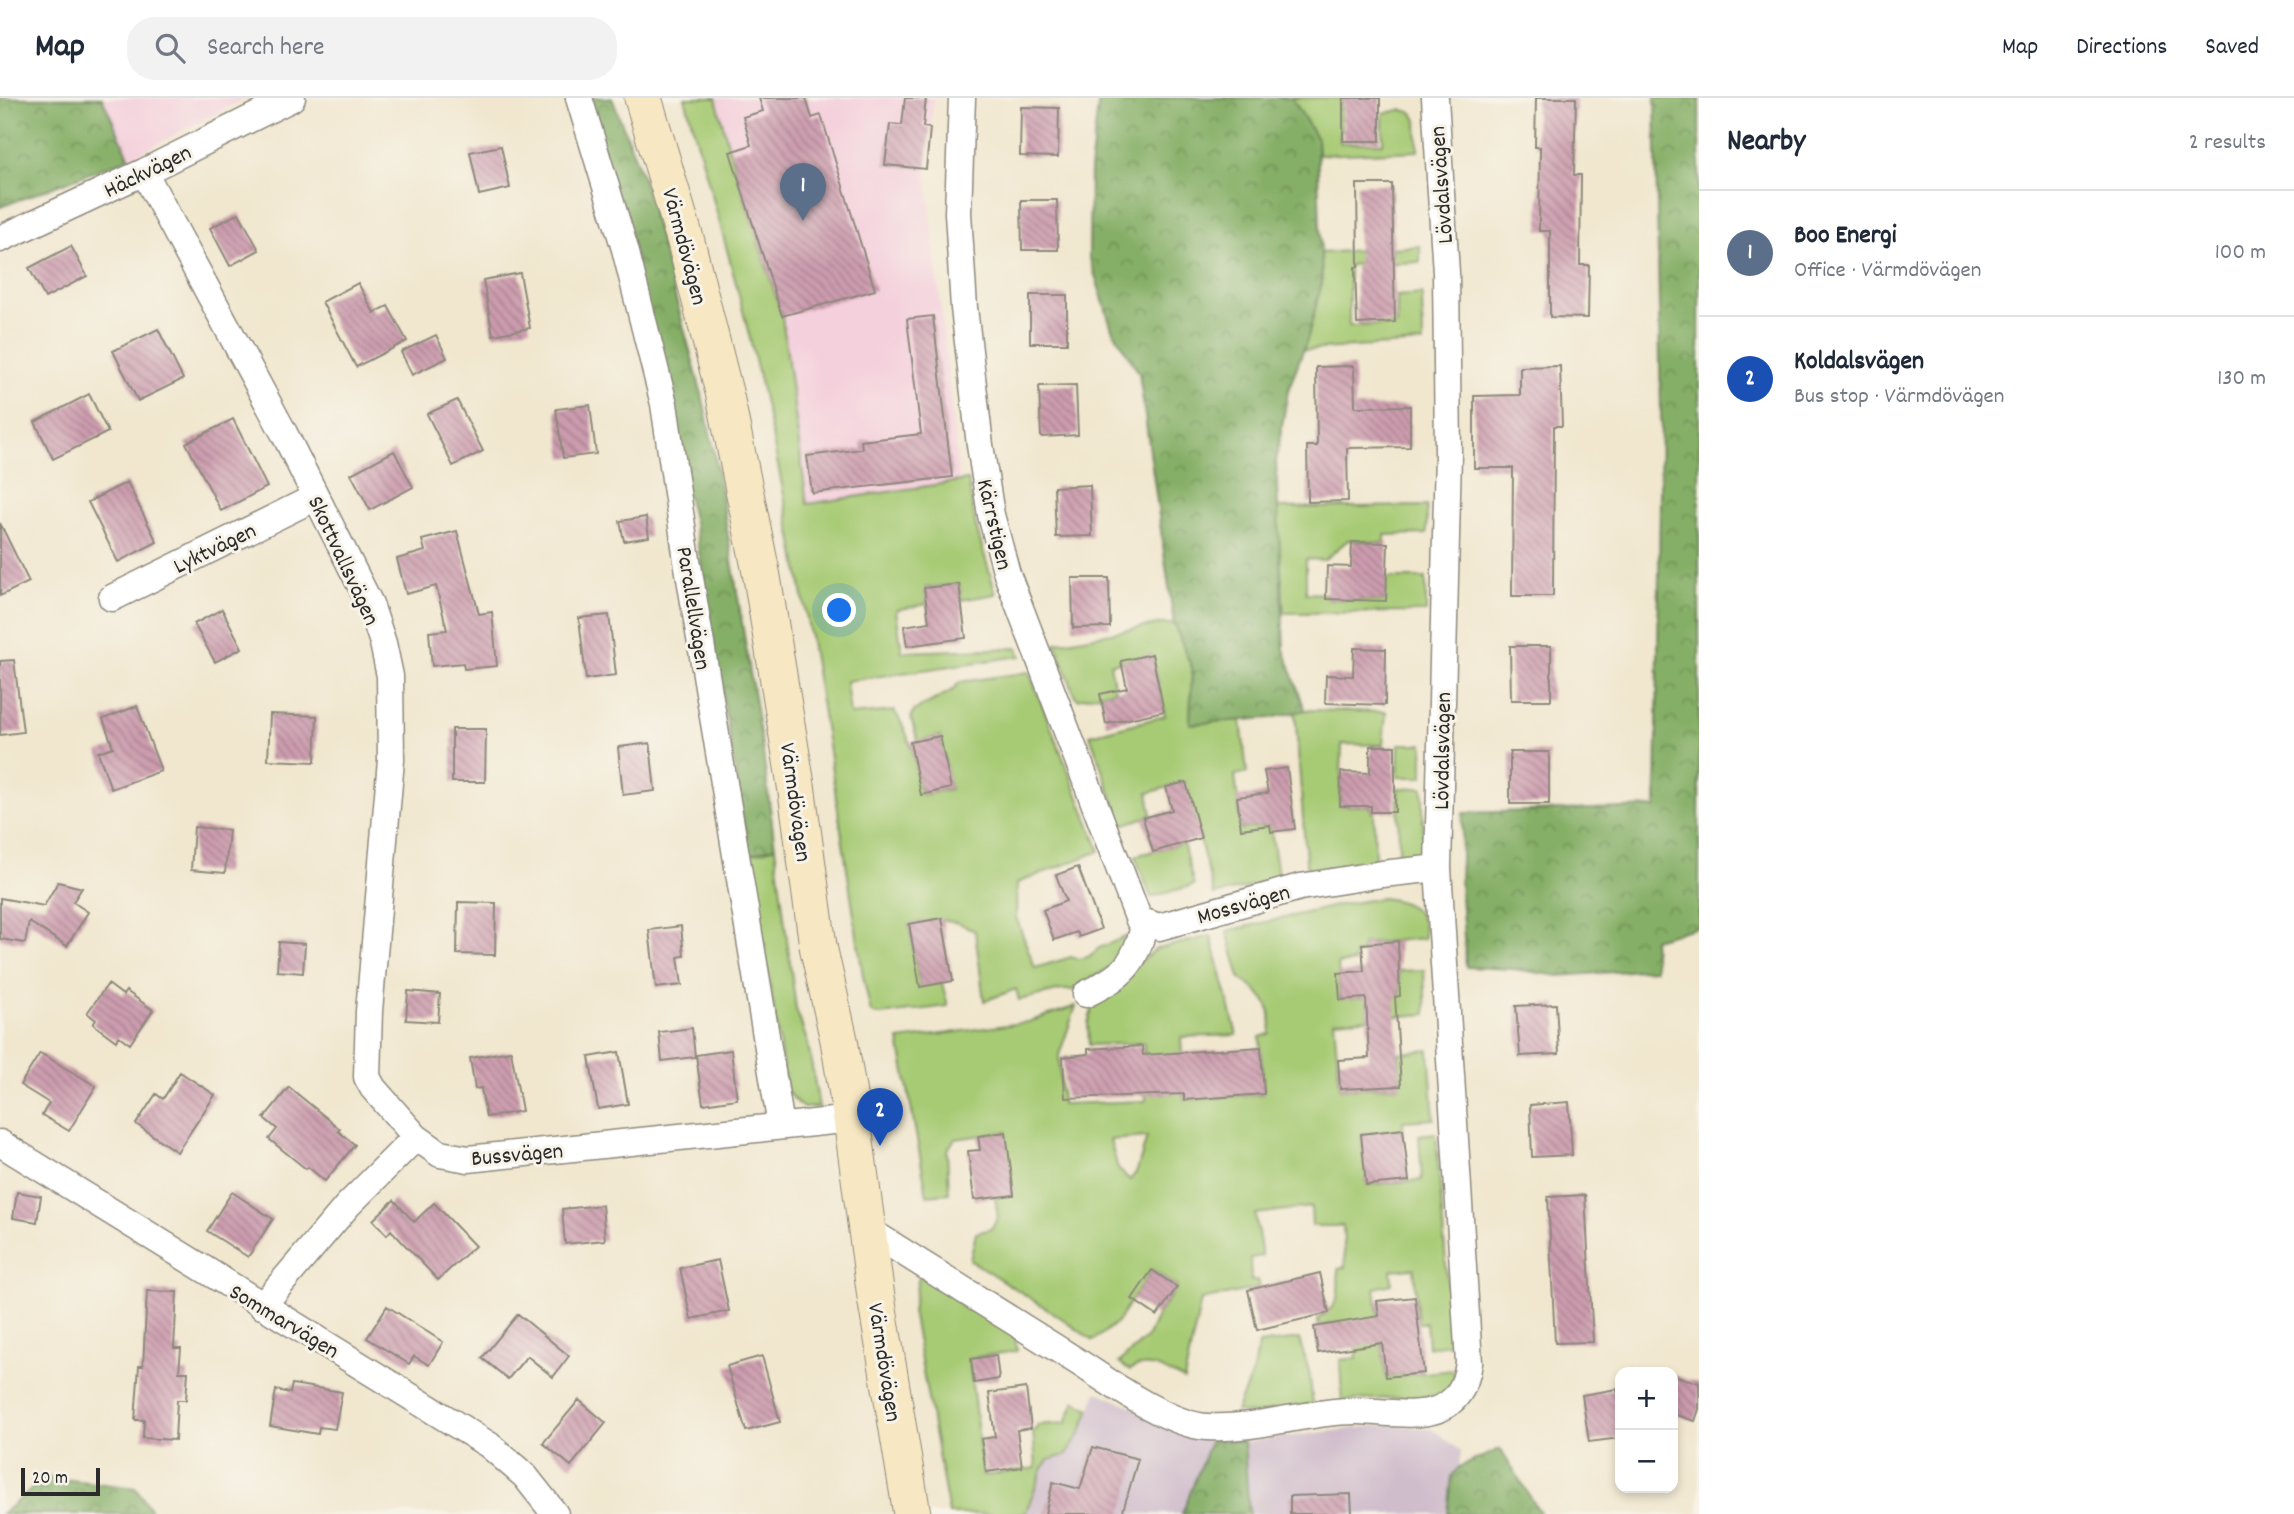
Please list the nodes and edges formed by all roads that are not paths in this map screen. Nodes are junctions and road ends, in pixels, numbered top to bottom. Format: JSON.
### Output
{"nodes":[{"id":1,"x":292,"y":98,"type":"edge"},
{"id":2,"x":579,"y":98,"type":"edge"},
{"id":3,"x":643,"y":98,"type":"edge"},
{"id":4,"x":962,"y":98,"type":"edge"},
{"id":5,"x":1435,"y":98,"type":"edge"},
{"id":6,"x":144,"y":172,"type":"junction"},
{"id":7,"x":0,"y":239,"type":"edge"},
{"id":8,"x":316,"y":497,"type":"junction"},
{"id":9,"x":112,"y":598,"type":"dead end"},
{"id":10,"x":1438,"y":868,"type":"junction"},
{"id":11,"x":1145,"y":923,"type":"junction"},
{"id":12,"x":1086,"y":994,"type":"dead end"},
{"id":13,"x":852,"y":1118,"type":"junction"},
{"id":14,"x":781,"y":1126,"type":"junction"},
{"id":15,"x":416,"y":1137,"type":"junction"},
{"id":16,"x":0,"y":1143,"type":"edge"},
{"id":17,"x":868,"y":1230,"type":"junction"},
{"id":18,"x":262,"y":1306,"type":"junction"},
{"id":19,"x":555,"y":1514,"type":"edge"},
{"id":20,"x":912,"y":1514,"type":"edge"}],
"edges":[{"from":1,"to":6,"type":"street","name":"Häckvägen"},
{"from":2,"to":14,"type":"street","name":"Parallellvägen"},
{"from":3,"to":13,"type":"main road","name":"Värmdövägen"},
{"from":4,"to":11,"type":"street","name":"Kärrstigen"},
{"from":5,"to":10,"type":"street","name":"Lövdalsvägen"},
{"from":6,"to":7,"type":"street","name":"Häckvägen"},
{"from":6,"to":8,"type":"street","name":"Skottvallsvägen"},
{"from":8,"to":9,"type":"street","name":"Lyktvägen"},
{"from":8,"to":15,"type":"street","name":"Skottvallsvägen"},
{"from":10,"to":11,"type":"street","name":"Mossvägen"},
{"from":10,"to":17,"type":"street","name":"Lövdalsvägen"},
{"from":11,"to":12,"type":"street"},
{"from":13,"to":14,"type":"street","name":"Bussvägen"},
{"from":13,"to":17,"type":"main road","name":"Värmdövägen"},
{"from":14,"to":15,"type":"street","name":"Bussvägen"},
{"from":15,"to":18,"type":"street"},
{"from":16,"to":18,"type":"street","name":"Sommarvägen"},
{"from":17,"to":20,"type":"main road","name":"Värmdövägen"},
{"from":18,"to":19,"type":"street","name":"Sommarvägen"}]}
